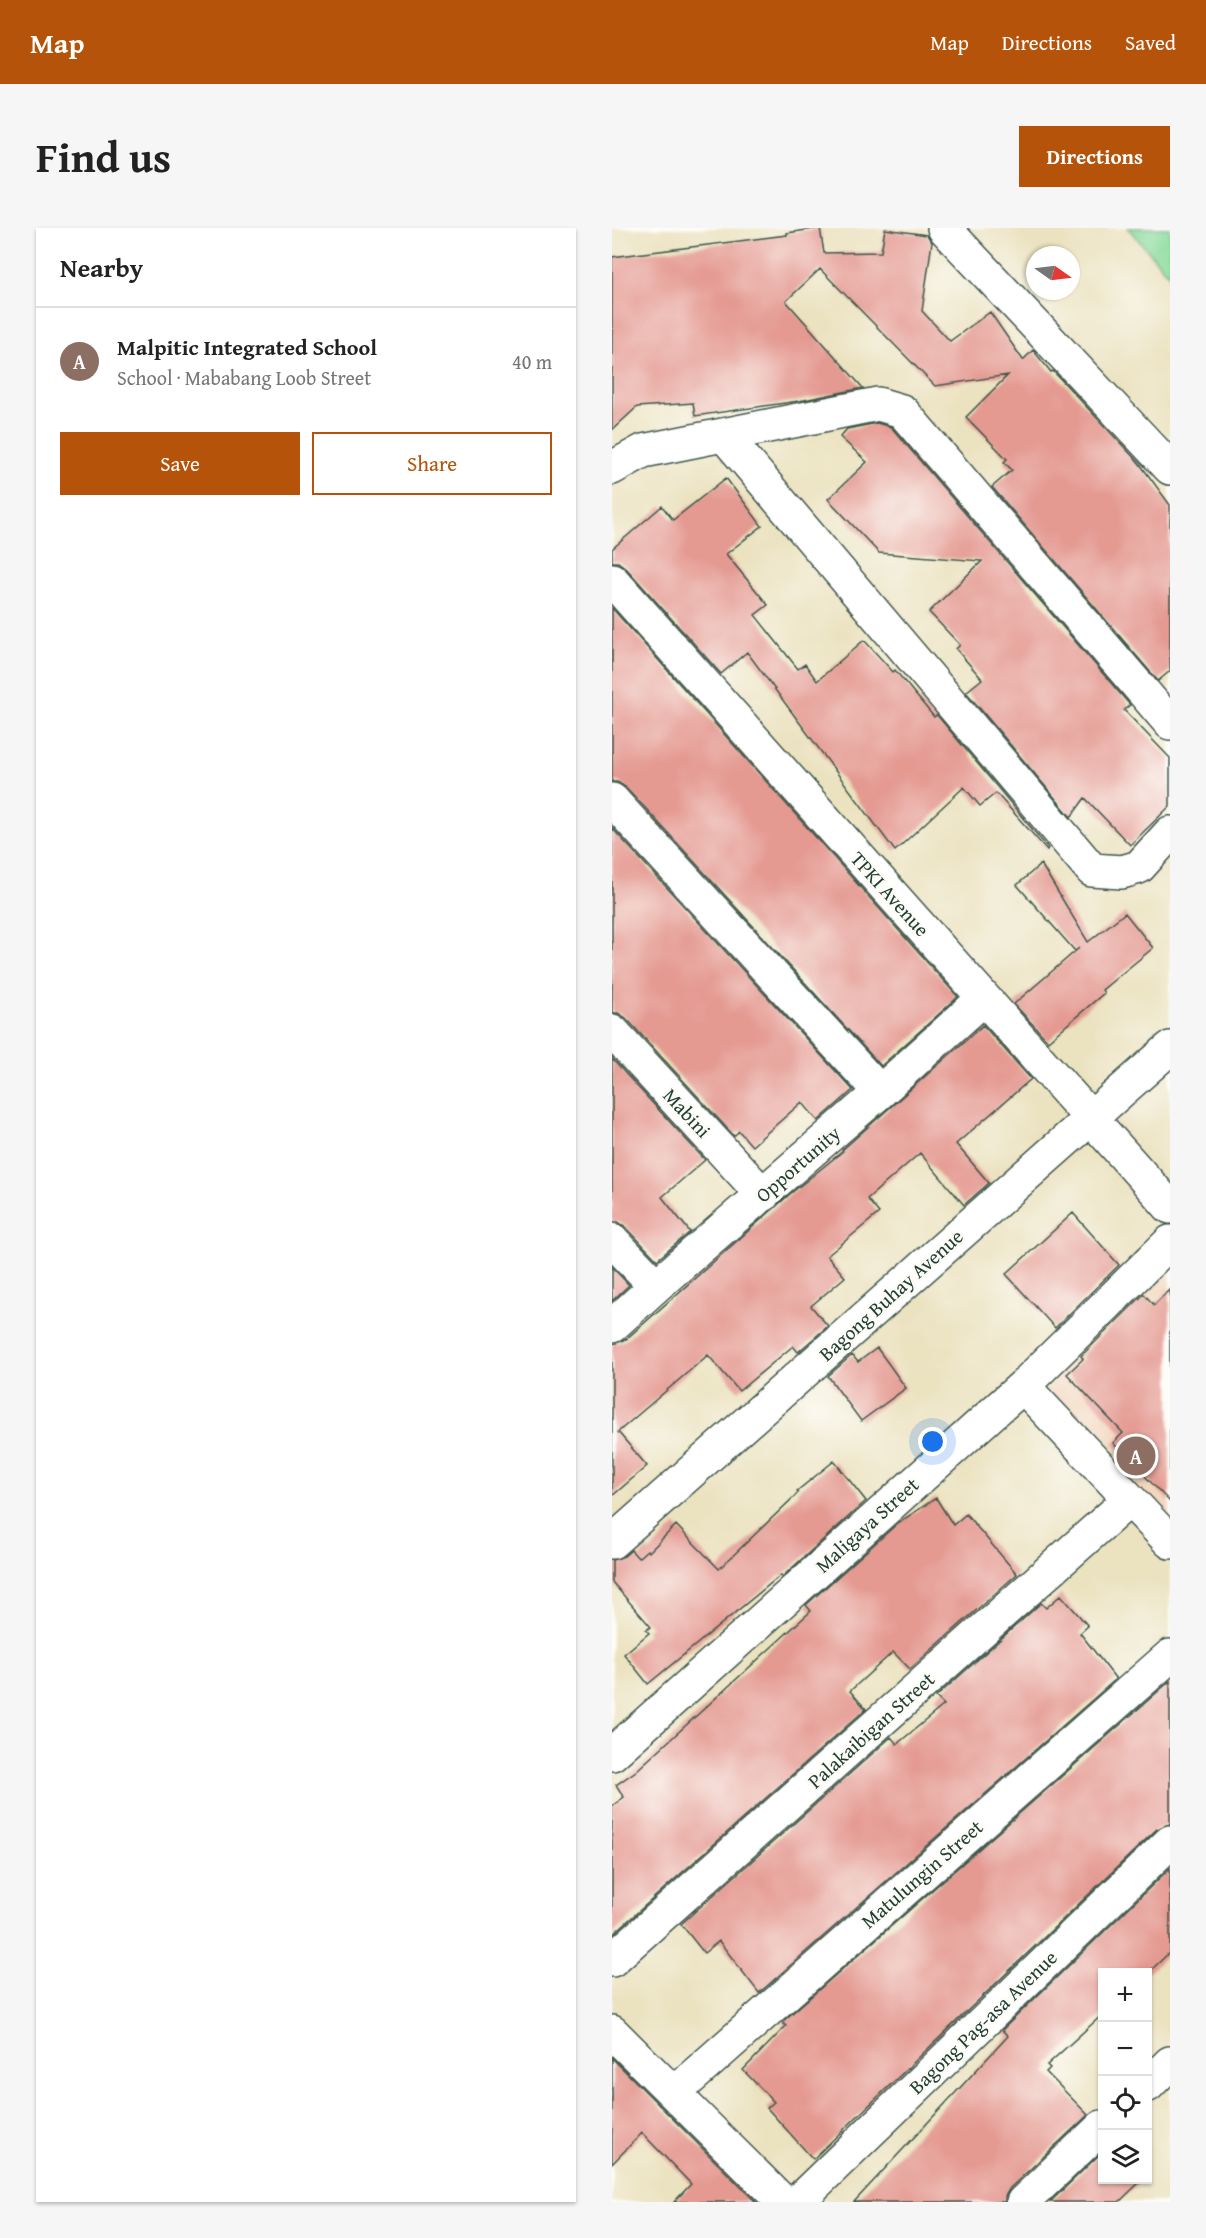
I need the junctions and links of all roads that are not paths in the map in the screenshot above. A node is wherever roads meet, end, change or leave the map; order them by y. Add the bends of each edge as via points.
1 (944, 228) edge
2 (724, 435) junction
3 (612, 468) edge
4 (1170, 468) edge
5 (612, 580) edge
6 (1170, 723) edge
7 (612, 800) edge
8 (1170, 833) edge
9 (982, 999) junction
10 (612, 1031) edge
11 (1170, 1048) edge
12 (880, 1092) junction
13 (1090, 1118) junction
14 (763, 1195) junction
15 (1170, 1207) edge
16 (612, 1240) edge
17 (1170, 1242) edge
18 (656, 1286) junction
19 (612, 1326) edge
20 (1023, 1386) junction
21 (1129, 1500) junction
22 (612, 1542) edge
23 (1170, 1542) edge
24 (1170, 1656) edge
25 (612, 1754) edge
26 (1170, 1842) edge
27 (612, 1960) edge
28 (612, 2031) edge
29 (1170, 2063) edge
30 (1152, 2081) edge
31 (674, 2093) junction
32 (1099, 2130) edge
33 (783, 2202) edge
34 (797, 2202) edge
35 (1023, 2202) edge

1 - 4 street
2 - 3 street via 643,451
2 - 6 street via 878,404 902,411
2 - 8 street via 1092,870 1122,872 1139,867
5 - 9 street, TPKI Avenue
7 - 12 street
9 - 12 street, Opportunity
9 - 13 street, TPKI Avenue
10 - 14 street, Mabini
11 - 13 street, Bagong Buhay Avenue
12 - 14 street, Opportunity
13 - 15 street, TPKI Avenue
13 - 22 street, Bagong Buhay Avenue
14 - 18 street, Opportunity
16 - 18 street
17 - 20 street, Maligaya Street
18 - 19 street, Opportunity
20 - 21 street
20 - 25 street, Maligaya Street
21 - 23 street
21 - 27 street, Palakaibigan Street
24 - 31 street, Matulungin Street
26 - 34 street, Bagong Pag-asa Avenue
28 - 31 street
29 - 30 street
31 - 33 street
32 - 35 street

